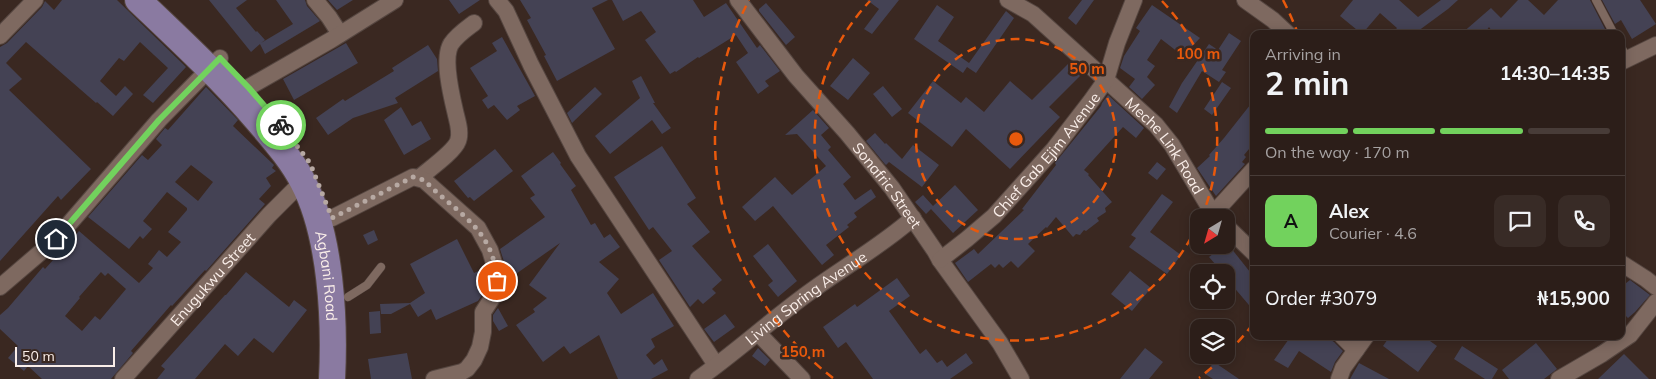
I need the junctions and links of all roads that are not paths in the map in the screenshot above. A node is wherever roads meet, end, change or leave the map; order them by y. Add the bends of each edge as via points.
1 (35, 0) edge
2 (138, 0) edge
3 (160, 0) edge
4 (315, 0) edge
5 (394, 0) edge
6 (497, 0) edge
7 (738, 0) edge
8 (1008, 0) edge
9 (1134, 0) edge
10 (1245, 0) edge
11 (1596, 0) edge
12 (474, 23) dead end
13 (1284, 30) edge
14 (1612, 30) edge
15 (340, 34) junction
16 (0, 36) edge
17 (1656, 46) edge
18 (1625, 55) edge
19 (214, 63) junction
20 (1106, 80) junction
21 (242, 91) junction
22 (1250, 174) edge
23 (419, 178) junction
24 (303, 181) junction
25 (1212, 209) edge
26 (1222, 209) edge
27 (332, 218) junction
28 (913, 218) junction
29 (1235, 235) edge
30 (1250, 249) edge
31 (940, 260) junction
32 (1625, 265) edge
33 (381, 267) dead end
34 (0, 287) edge
35 (1656, 287) edge
36 (348, 297) junction
37 (1656, 302) edge
38 (758, 333) junction
39 (1625, 338) edge
40 (1346, 340) edge
41 (1363, 340) edge
42 (1622, 340) edge
43 (1356, 350) junction
44 (716, 365) junction
45 (123, 379) edge
46 (332, 379) edge
47 (348, 379) edge
48 (434, 379) edge
49 (698, 379) edge
50 (802, 379) edge
51 (1021, 379) edge
52 (1339, 379) edge
53 (1559, 379) edge

1 - 16 street
2 - 19 main road, Agbani Road
3 - 19 main road, Agbani Road
4 - 15 street
5 - 15 street
6 - 44 street via 506,11 578,156
7 - 28 street, Sonafric Street
8 - 20 street, Meche Link Road via 1033,14
9 - 20 street, Chief Gab Ejim Avenue
10 - 13 street
11 - 14 lane
12 - 23 street via 451,44 447,56 459,129 458,142
15 - 21 street
17 - 18 street
19 - 21 main road, Agbani Road
19 - 34 street via 159,120 56,239
20 - 25 street, Meche Link Road via 1156,125
20 - 31 street, Chief Gab Ejim Avenue via 1054,149 994,216
21 - 24 main road, Agbani Road
21 - 27 main road, Agbani Road via 295,142 310,163
22 - 26 street
23 - 27 street via 413,177
23 - 48 street via 478,228 494,262 498,289 483,312 481,340 474,360 462,372
24 - 45 street, Enugukwu Street
24 - 46 main road, Agbani Road via 324,243 333,330
27 - 36 main road, Agbani Road
28 - 31 street, Sonafric Street
28 - 38 street, Living Spring Avenue
29 - 30 street
31 - 51 street, Sonafric Street via 1000,343
32 - 35 street
33 - 36 lane via 367,285
36 - 47 main road, Agbani Road
37 - 39 street
38 - 44 street, Living Spring Avenue
38 - 50 street
40 - 43 street
41 - 43 street
42 - 53 street
43 - 52 street
44 - 49 street, Living Spring Avenue

